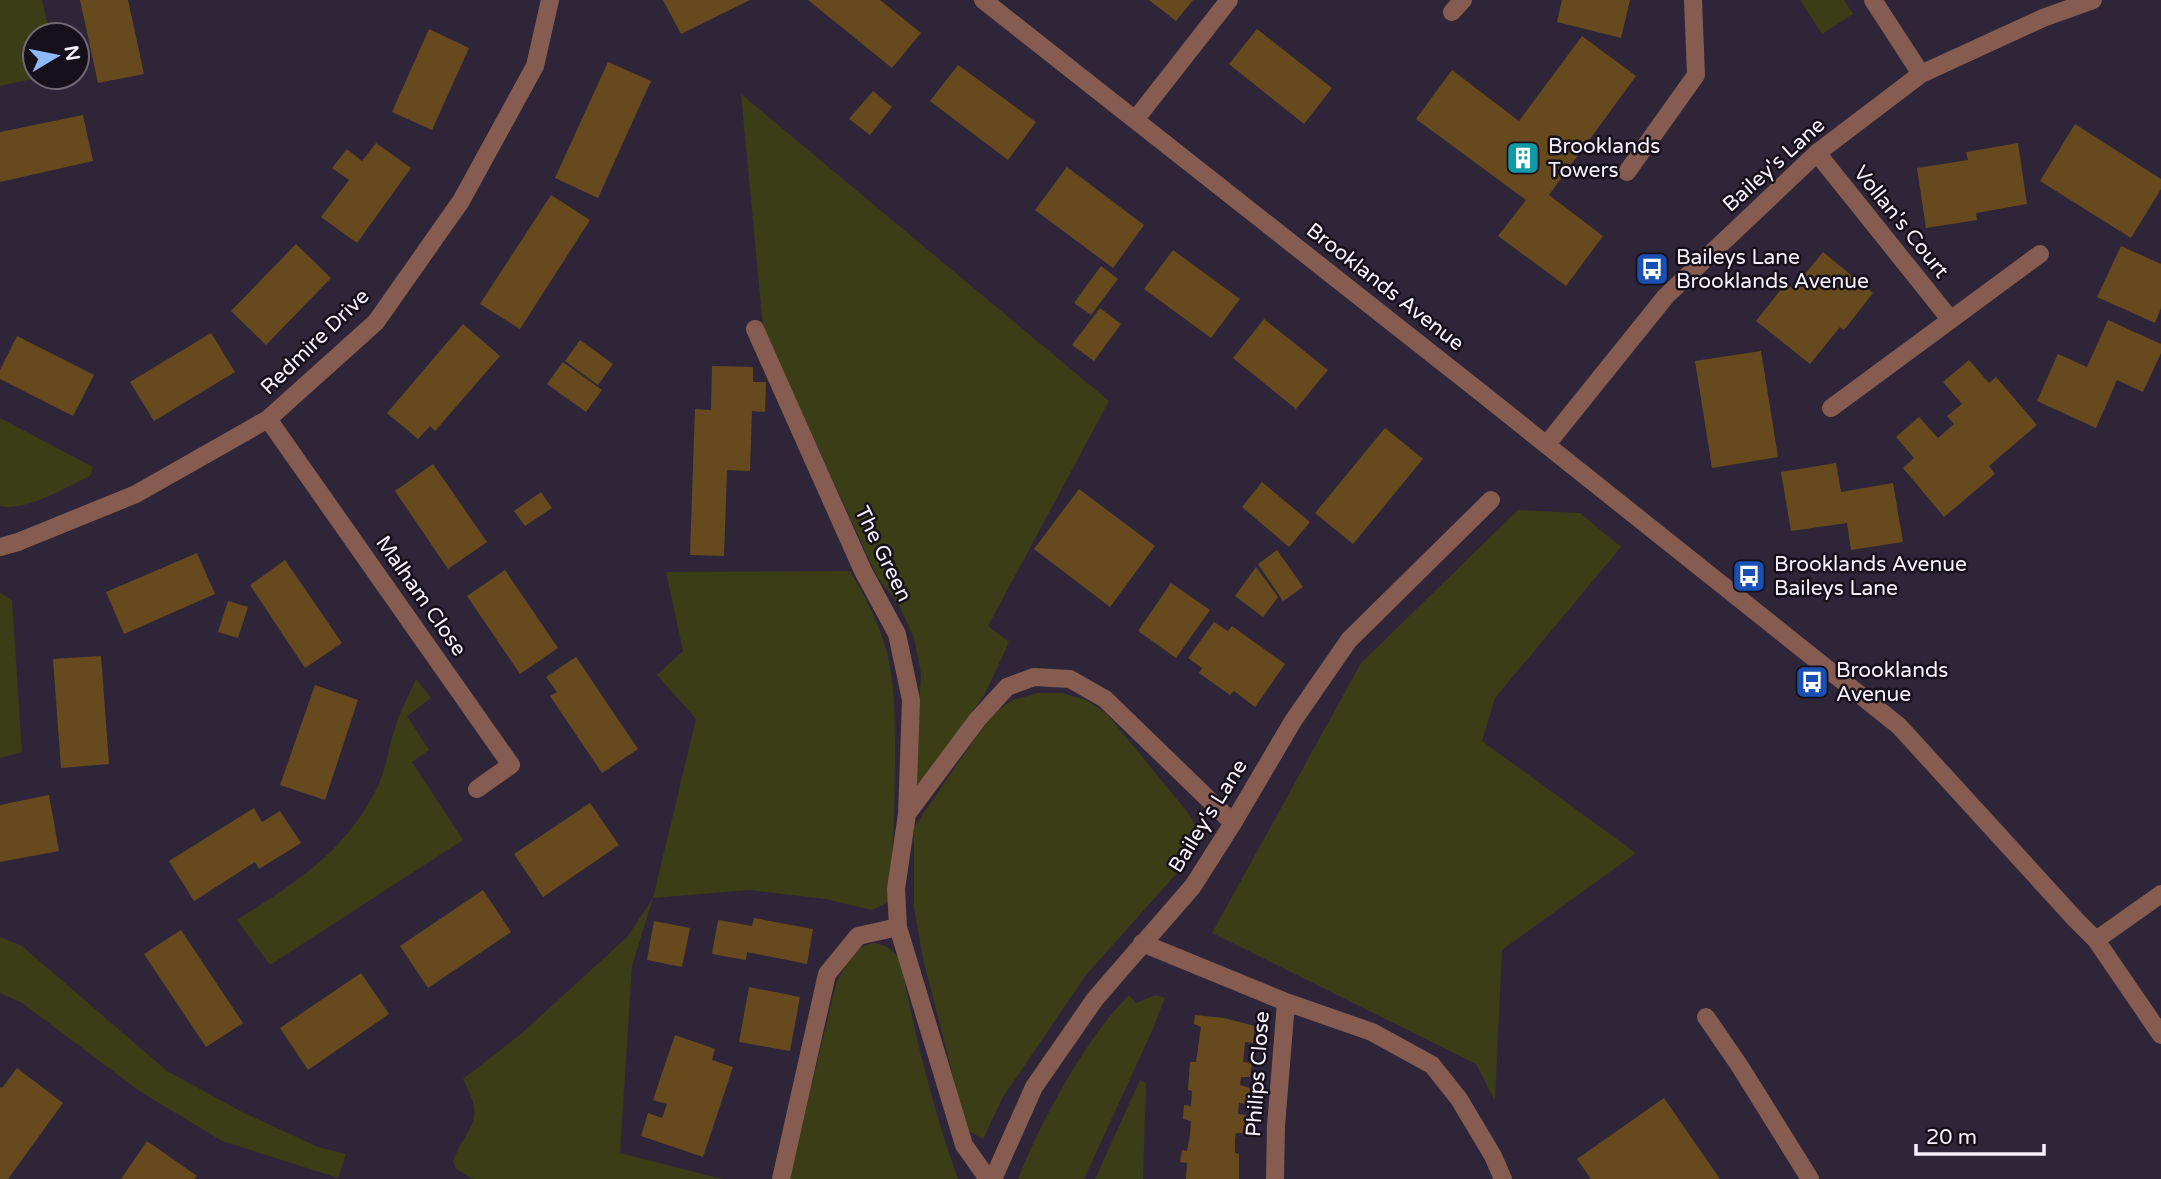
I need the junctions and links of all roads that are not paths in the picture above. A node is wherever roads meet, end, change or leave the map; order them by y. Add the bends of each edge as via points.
1 (550, 0) edge
2 (983, 0) edge
3 (1229, 0) edge
4 (1693, 0) edge
5 (1872, 0) edge
6 (2093, 0) edge
7 (1922, 74) junction
8 (1135, 120) junction
9 (1817, 153) junction
10 (1627, 172) dead end
11 (2040, 254) dead end
12 (1950, 319) junction
13 (755, 329) dead end
14 (1831, 408) dead end
15 (268, 419) junction
16 (1547, 444) junction
17 (1492, 500) dead end
18 (0, 547) edge
19 (477, 789) dead end
20 (907, 814) junction
21 (1233, 823) junction
22 (2161, 894) edge
23 (898, 927) junction
24 (2096, 940) junction
25 (1142, 943) junction
26 (1286, 1002) junction
27 (1706, 1017) dead end
28 (2161, 1035) edge
29 (781, 1179) edge
30 (990, 1179) edge
31 (1275, 1179) edge
32 (1503, 1179) edge
33 (1810, 1179) edge

1 - 15 street, Redmire Drive via 535,65 461,201 376,322
2 - 8 street, Brooklands Avenue
3 - 8 street
4 - 10 street via 1696,75
5 - 7 street
6 - 7 street, Bailey's Lane
7 - 9 street, Bailey's Lane
8 - 16 street, Brooklands Avenue
9 - 12 street, Vollan's Court
9 - 16 street, Bailey's Lane via 1666,296
11 - 12 street
12 - 14 street
13 - 20 street, The Green via 863,571 897,634 911,701
15 - 18 street, Redmire Drive via 136,494
15 - 19 street, Malham Close via 512,765
16 - 24 street, Brooklands Avenue via 1899,726
17 - 21 street, Bailey's Lane via 1349,640 1293,721
20 - 21 street, The Green via 1007,687 1034,677 1070,679 1105,699
20 - 23 street, The Green via 896,889
21 - 25 street, Bailey's Lane via 1193,886
22 - 24 street
23 - 29 street via 858,936 828,974
23 - 30 street, The Green via 964,1145
24 - 28 street, Brooklands Avenue
25 - 26 street, Philips Close
25 - 30 street, Bailey's Lane via 1094,999 1034,1087
26 - 31 street, Philips Close
26 - 32 street via 1372,1032 1432,1065 1459,1098
27 - 33 street

